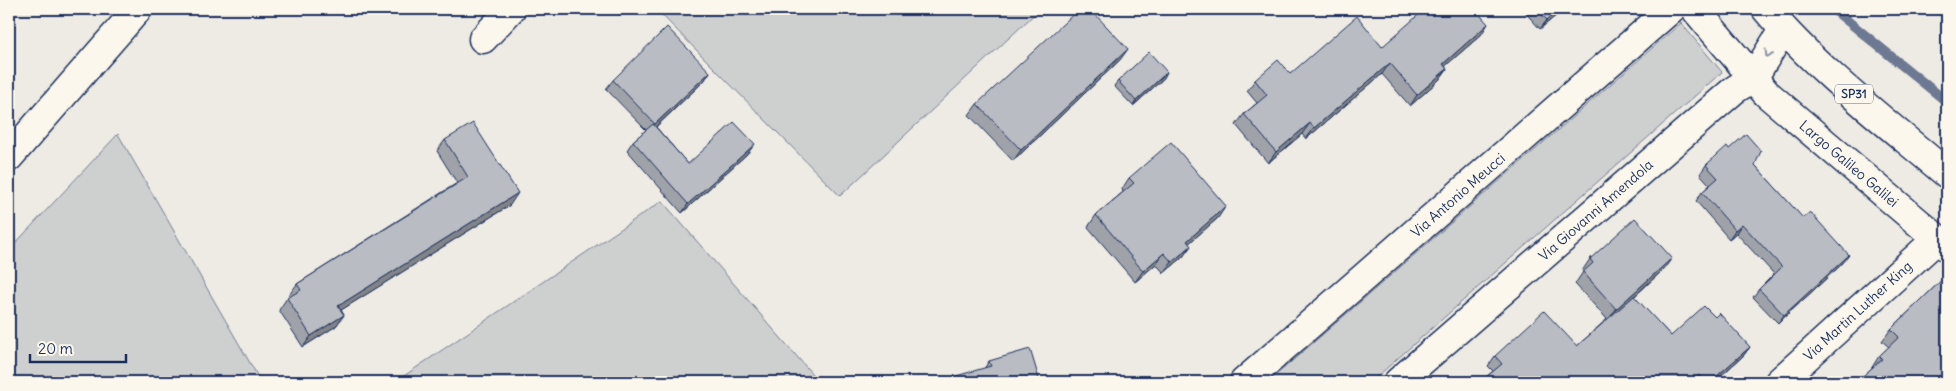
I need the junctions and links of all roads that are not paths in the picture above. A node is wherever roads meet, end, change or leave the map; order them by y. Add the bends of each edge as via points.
1 (138, 9) edge
2 (511, 9) edge
3 (1671, 9) edge
4 (1695, 9) edge
5 (1766, 9) edge
6 (1783, 30) junction
7 (483, 39) dead end
8 (1753, 78) junction
9 (9, 157) edge
10 (1947, 174) edge
11 (1942, 243) edge
12 (1244, 382) edge
13 (1398, 382) edge
14 (1779, 382) edge

1 - 9 street
2 - 7 street
3 - 12 street, Via Antonio Meucci
4 - 8 street
5 - 6 street, SP31
6 -> 8 street, Via Giovanni Amendola
6 - 10 street, SP31
8 - 11 street, Largo Galileo Galilei via 1766,93
8 - 13 street, Via Giovanni Amendola via 1734,90
11 - 14 street, Via Martin Luther King

